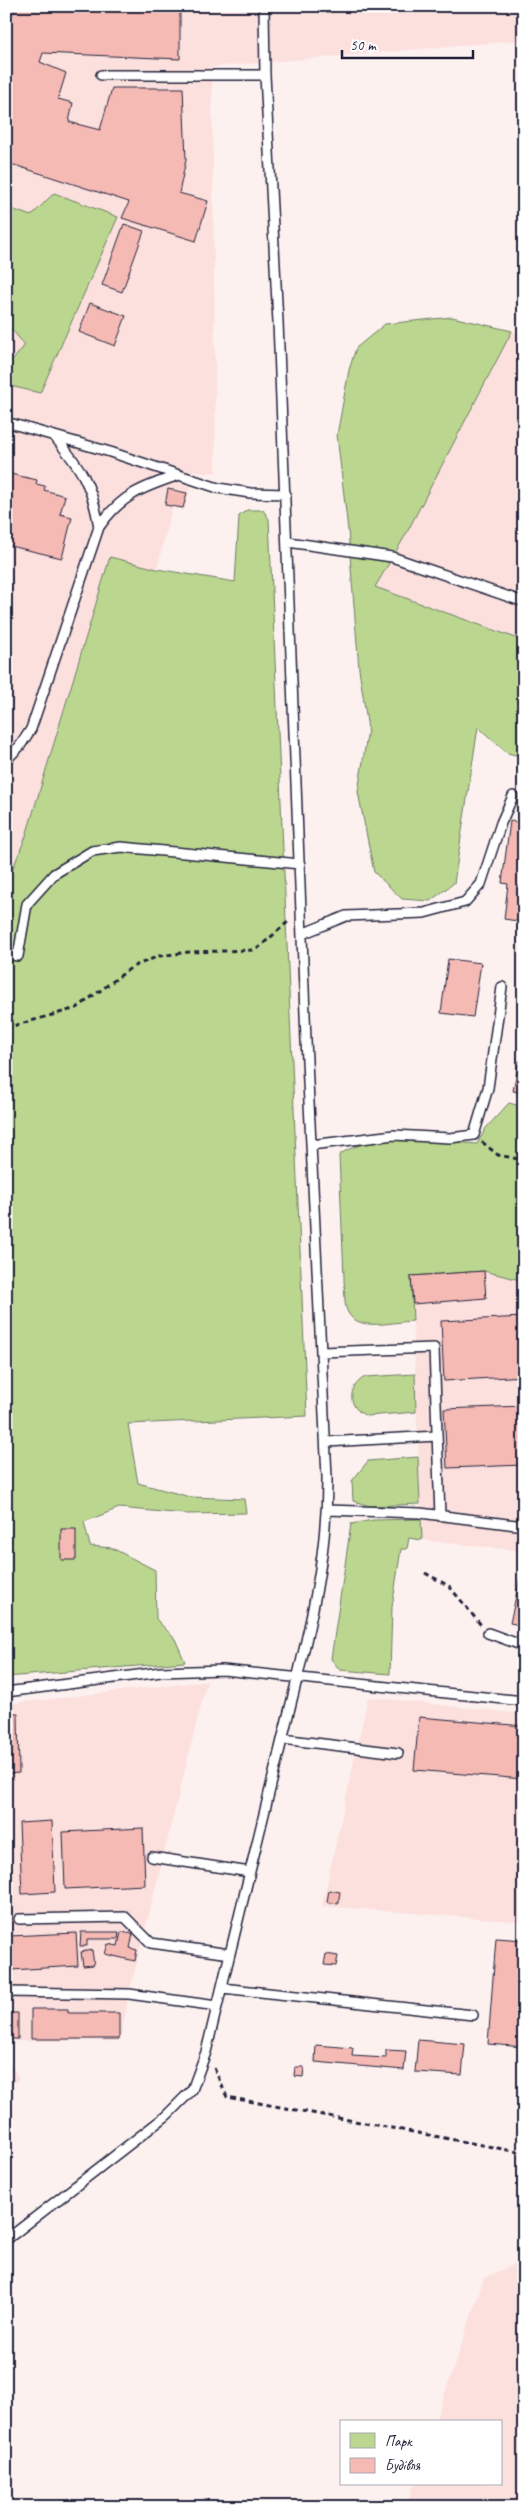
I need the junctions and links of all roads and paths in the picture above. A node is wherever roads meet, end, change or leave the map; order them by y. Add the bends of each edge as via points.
1 (264, 6) edge
2 (101, 75) dead end
3 (265, 75) junction
4 (6, 422) edge
5 (54, 436) junction
6 (179, 475) junction
7 (286, 494) junction
8 (99, 527) junction
9 (288, 542) junction
10 (524, 602) edge
11 (6, 760) edge
12 (514, 796) dead end
13 (300, 864) junction
14 (301, 911) junction
15 (302, 934) junction
16 (6, 954) edge
17 (502, 987) dead end
18 (6, 1028) edge
19 (474, 1135) junction
20 (311, 1145) junction
21 (524, 1160) edge
22 (321, 1352) junction
23 (437, 1436) junction
24 (326, 1442) junction
25 (327, 1510) junction
26 (440, 1516) junction
27 (524, 1526) edge
28 (425, 1574) dead end
29 (488, 1633) joint
30 (524, 1646) edge
31 (297, 1677) junction
32 (6, 1692) edge
33 (524, 1702) edge
34 (282, 1739) junction
35 (398, 1753) dead end
36 (152, 1857) dead end
37 (250, 1872) junction
38 (18, 1919) dead end
39 (230, 1954) junction
40 (222, 1988) junction
41 (7, 1992) edge
42 (217, 2006) junction
43 (473, 2014) dead end
44 (206, 2052) junction
45 (524, 2153) edge
46 (6, 2240) edge

1 - 3 lane
2 - 3 lane
3 - 7 lane
4 - 5 lane
5 - 6 lane
5 - 8 lane via 81,468 95,500
6 - 7 lane via 218,488
6 - 8 lane via 127,496 110,510
7 - 9 lane
8 - 11 lane via 31,729
9 - 10 lane via 392,557
9 - 13 lane
12 - 15 lane via 501,823 481,884 465,902 424,912 346,916
13 - 14 lane
13 - 16 lane via 122,847 92,851 54,874 27,904 18,956
14 - 15 lane
14 - 18 path via 256,950 159,956 132,968 77,1008
15 - 20 lane
17 - 19 lane via 488,1088
19 - 20 lane via 450,1138 394,1135
19 - 21 path via 498,1155
20 - 22 lane
22 - 23 lane via 434,1348
22 - 24 lane
23 - 24 lane
23 - 26 lane
24 - 25 lane
25 - 26 lane
25 - 31 lane via 321,1567
26 - 27 lane
28 - 29 path via 449,1586
29 - 30 lane
31 - 32 lane via 223,1670 161,1672
31 - 33 lane
31 - 34 lane
34 - 35 lane
34 - 37 lane
36 - 37 lane
37 - 39 lane
38 - 39 lane via 125,1917 150,1943
39 - 40 lane
40 - 42 lane
40 - 43 lane
41 - 42 lane via 129,1994
42 - 44 lane
44 - 45 path via 227,2097
44 - 46 lane via 192,2090 166,2116

